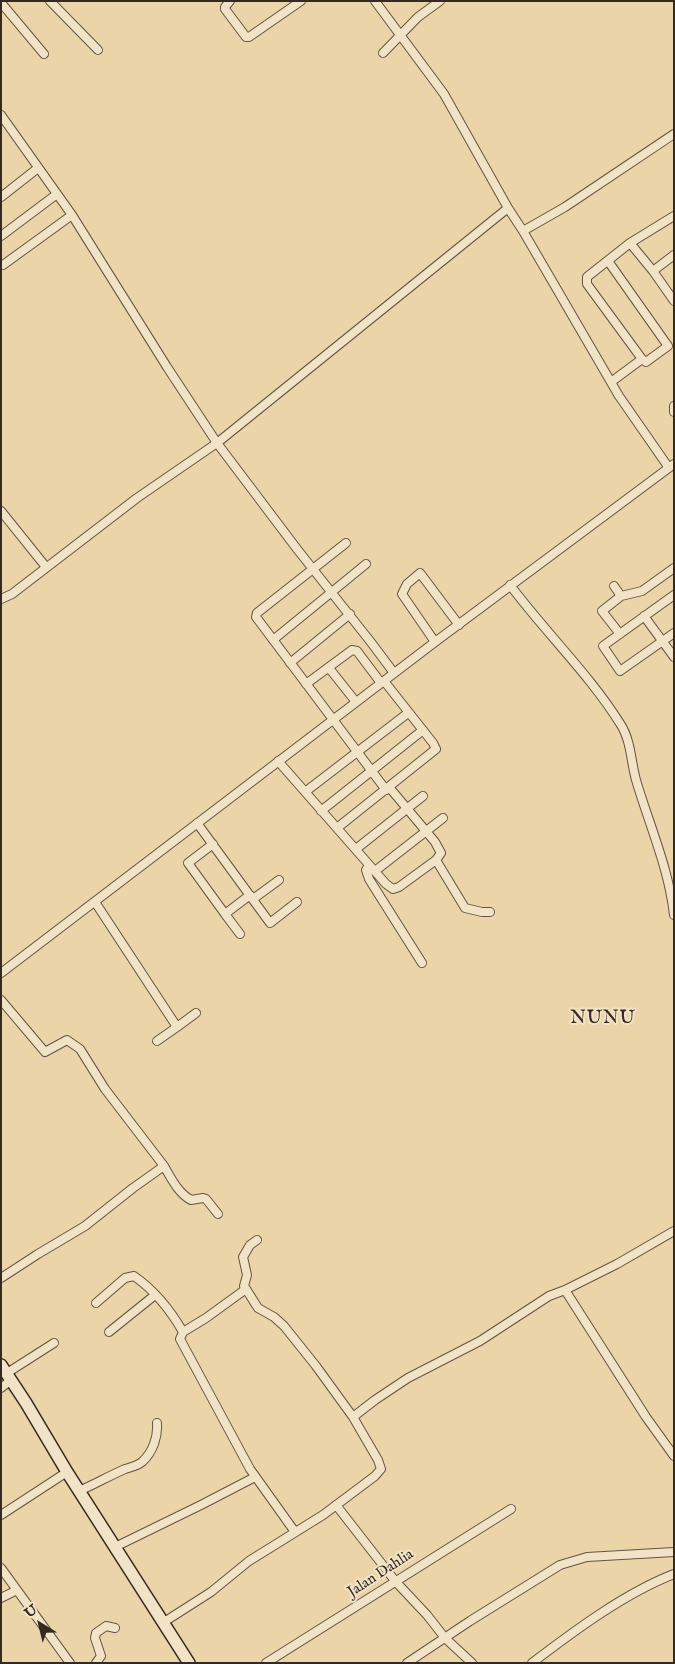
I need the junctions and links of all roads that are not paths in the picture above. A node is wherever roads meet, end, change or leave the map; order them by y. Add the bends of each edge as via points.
1 (50, 1) edge
2 (230, 1) edge
3 (301, 1) edge
4 (375, 1) edge
5 (440, 1) edge
6 (4, 4) edge
7 (401, 36) junction
8 (98, 50) dead end
9 (383, 53) dead end
10 (44, 54) dead end
11 (1, 116) edge
12 (672, 138) edge
13 (38, 168) junction
14 (57, 194) junction
15 (1, 197) edge
16 (508, 208) junction
17 (72, 215) junction
18 (674, 216) edge
19 (523, 232) junction
20 (1, 236) edge
21 (630, 243) junction
22 (674, 255) edge
23 (608, 261) junction
24 (3, 265) dead end
25 (653, 271) junction
26 (673, 297) edge
27 (642, 359) junction
28 (612, 382) junction
29 (674, 406) edge
30 (674, 412) edge
31 (217, 443) junction
32 (671, 466) edge
33 (1, 511) edge
34 (346, 543) dead end
35 (366, 564) dead end
36 (46, 568) junction
37 (674, 568) edge
38 (314, 569) junction
39 (510, 585) junction
40 (614, 586) dead end
41 (332, 593) junction
42 (674, 595) edge
43 (621, 596) junction
44 (1, 599) edge
45 (602, 610) junction
46 (350, 614) junction
47 (594, 616) dead end
48 (644, 616) junction
49 (459, 625) junction
50 (674, 633) edge
51 (620, 634) junction
52 (273, 640) junction
53 (662, 641) junction
54 (435, 642) junction
55 (674, 657) edge
56 (290, 663) junction
57 (329, 668) junction
58 (394, 674) junction
59 (382, 682) junction
60 (306, 684) junction
61 (356, 702) junction
62 (408, 713) junction
63 (332, 720) junction
64 (423, 730) junction
65 (356, 752) junction
66 (278, 761) junction
67 (370, 771) junction
68 (387, 789) junction
69 (306, 792) junction
70 (422, 796) dead end
71 (407, 808) junction
72 (321, 811) junction
73 (443, 818) dead end
74 (197, 823) junction
75 (337, 828) junction
76 (426, 831) junction
77 (212, 844) junction
78 (356, 850) junction
79 (436, 860) junction
80 (372, 868) junction
81 (279, 880) dead end
82 (252, 897) junction
83 (95, 902) junction
84 (296, 902) dead end
85 (490, 912) dead end
86 (225, 914) junction
87 (674, 915) edge
88 (240, 934) dead end
89 (422, 964) dead end
90 (1, 973) edge
91 (1, 1000) edge
92 (196, 1013) dead end
93 (177, 1027) junction
94 (157, 1041) dead end
95 (164, 1166) junction
96 (218, 1214) dead end
97 (674, 1230) edge
98 (257, 1240) dead end
99 (1, 1278) edge
100 (246, 1288) junction
101 (565, 1290) junction
102 (155, 1295) junction
103 (96, 1303) dead end
104 (108, 1332) dead end
105 (184, 1332) junction
106 (54, 1343) dead end
107 (6, 1373) edge
108 (1, 1388) edge
109 (353, 1417) junction
110 (157, 1423) dead end
111 (674, 1456) edge
112 (67, 1472) junction
113 (254, 1477) junction
114 (79, 1490) junction
115 (336, 1505) junction
116 (511, 1510) dead end
117 (1, 1515) edge
118 (295, 1532) junction
119 (115, 1547) junction
120 (674, 1552) edge
121 (1, 1568) edge
122 (674, 1574) edge
123 (396, 1582) junction
124 (17, 1590) junction
125 (1, 1598) edge
126 (164, 1622) junction
127 (115, 1628) dead end
128 (445, 1638) junction
129 (70, 1663) edge
130 (96, 1663) edge
131 (189, 1663) edge
132 (266, 1663) edge
133 (407, 1663) edge
134 (472, 1663) edge
135 (532, 1663) edge

1 - 8 street
2 - 3 street via 225,9 246,37
4 - 7 street
5 - 7 street via 418,16
6 - 10 street
7 - 9 street
7 - 16 street via 444,94
11 - 13 street
12 - 19 street
13 - 14 street
13 - 15 street
14 - 17 street
14 - 20 street
16 - 19 street
16 - 31 street
17 - 24 street
17 - 31 street
18 - 21 street
19 - 28 street
21 - 23 street
21 - 25 street
22 - 25 street
23 - 27 street via 587,277 587,284
23 - 27 street via 668,346 646,362
25 - 26 street
27 - 28 street
28 - 32 street
29 - 30 street
31 - 36 street via 137,498
31 - 38 street
32 - 39 street
33 - 36 street
34 - 38 street
35 - 41 street
36 - 44 street
37 - 43 street via 642,591
38 - 41 street
38 - 52 street via 256,615
39 - 49 street
39 - 87 street via 621,725 668,884
40 - 43 street
41 - 46 street
41 - 52 street
42 - 48 street
43 - 45 street
45 - 47 street
45 - 51 street
46 - 56 street
46 - 58 street
48 - 51 street
48 - 53 street
49 - 54 street
49 - 54 street via 420,573 407,584 402,594
50 - 53 street
51 - 53 street via 603,646 620,672
52 - 56 street
53 - 55 street
54 - 58 street
56 - 60 street
57 - 59 street via 354,650
57 - 60 street
57 - 61 street
58 - 59 street
59 - 61 street
59 - 62 street
60 - 63 street
61 - 63 street
62 - 64 street
62 - 65 street
63 - 65 street
63 - 66 street
64 - 67 street
64 - 68 street via 436,751
65 - 67 street
65 - 69 street
66 - 69 street
66 - 74 street
67 - 68 street
67 - 72 street
68 - 71 street
68 - 75 street
69 - 72 street
70 - 71 street
71 - 76 street
71 - 78 street
72 - 75 street
73 - 76 street
74 - 77 street
74 - 83 street
75 - 78 street
76 - 79 street via 441,850
76 - 80 street
77 - 82 street
77 - 86 street via 188,863
78 - 80 street
79 - 80 street via 396,889 390,888
79 - 85 street via 465,908
80 - 89 street via 366,870 369,878
81 - 82 street
82 - 84 street via 270,923
82 - 86 street
83 - 90 street
83 - 93 street
86 - 88 street
91 - 95 street via 46,1052 68,1040 80,1048
92 - 93 street
93 - 94 street
95 - 96 street via 185,1197 206,1199
95 - 99 street via 85,1226
97 - 101 street
98 - 100 street via 243,1257
100 - 105 street
100 - 109 street via 258,1308 278,1320 291,1334
101 - 109 street via 549,1296 480,1341 408,1378
101 - 111 street
102 - 103 street via 136,1276 130,1275
102 - 104 street
102 - 105 street
105 - 113 street via 180,1339 185,1352
106 - 107 street
107 - 108 street
107 - 112 main road
109 - 115 street via 380,1469
110 - 114 street via 154,1445 143,1461
112 - 114 main road
112 - 117 street
113 - 118 street
113 - 119 street
114 - 119 main road
115 - 118 street
115 - 123 street
116 - 123 street, Jalan Dahlia
118 - 126 street
119 - 126 main road
120 - 128 street via 573,1560 544,1574
121 - 124 street
122 - 135 street via 653,1582
123 - 128 street
123 - 132 street, Jalan Dahlia
124 - 125 street
124 - 129 street
126 - 131 main road
127 - 130 street via 106,1626 96,1633 101,1656
128 - 133 street
128 - 134 street

